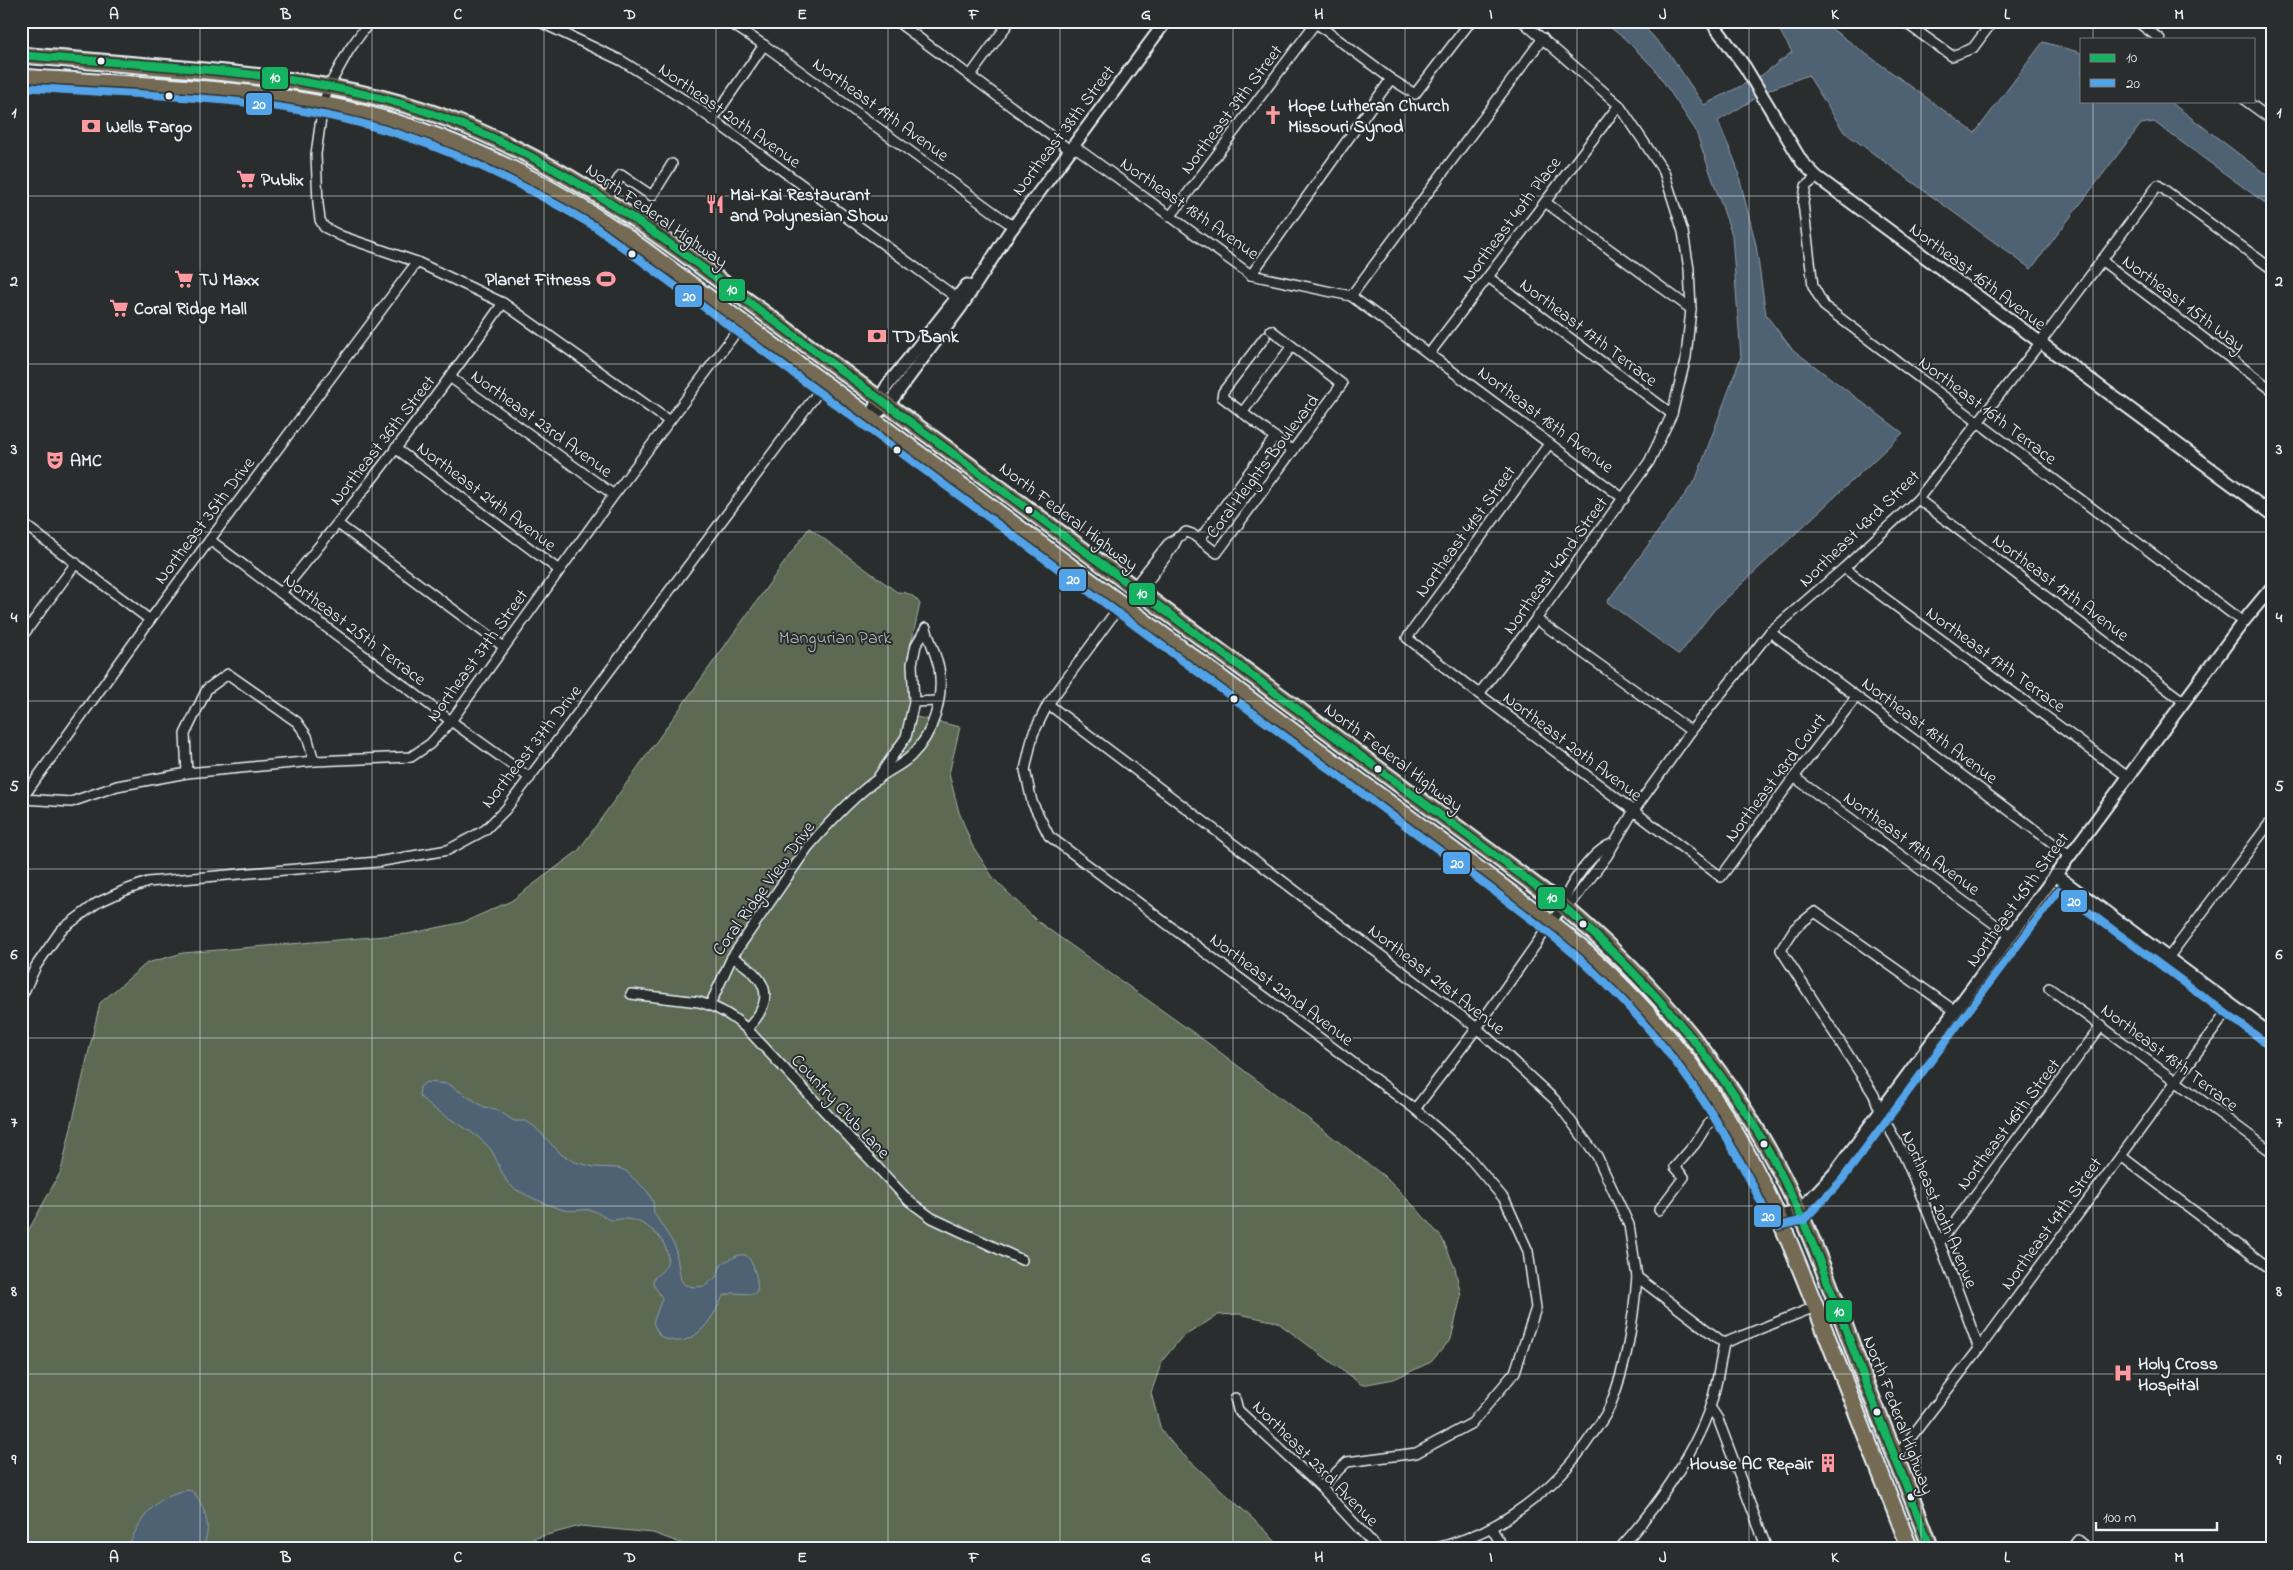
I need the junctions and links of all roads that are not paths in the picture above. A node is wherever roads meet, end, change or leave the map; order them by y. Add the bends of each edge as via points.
1 (370, 21) edge
2 (538, 21) edge
3 (726, 21) edge
4 (896, 21) edge
5 (1010, 21) edge
6 (1166, 21) edge
7 (1471, 21) edge
8 (1522, 21) edge
9 (1711, 21) edge
10 (1903, 21) edge
11 (1993, 21) edge
12 (2136, 21) edge
13 (1315, 22) edge
14 (1543, 38) junction
15 (2159, 38) edge
16 (764, 45) junction
17 (21, 55) edge
18 (123, 64) junction
19 (148, 66) junction
20 (970, 76) junction
21 (21, 77) edge
22 (1390, 79) junction
23 (67, 80) junction
24 (119, 84) junction
25 (328, 86) junction
26 (2247, 102) edge
27 (323, 104) junction
28 (1618, 105) junction
29 (713, 119) junction
30 (2272, 120) edge
31 (1070, 150) junction
32 (672, 164) dead end
33 (1817, 177) junction
34 (606, 199) junction
35 (572, 201) junction
36 (1545, 202) junction
37 (1170, 217) junction
38 (1014, 226) junction
39 (2101, 260) junction
40 (416, 262) junction
41 (2272, 269) edge
42 (1250, 274) junction
43 (1488, 277) junction
44 (1351, 296) junction
45 (962, 297) junction
46 (747, 302) junction
47 (503, 303) junction
48 (718, 303) junction
49 (1691, 309) junction
50 (772, 320) junction
51 (743, 323) junction
52 (2040, 343) junction
53 (1292, 346) junction
54 (1430, 354) junction
55 (451, 378) junction
56 (825, 383) junction
57 (2272, 390) edge
58 (884, 402) junction
59 (1242, 413) junction
60 (1672, 414) junction
61 (871, 417) junction
62 (669, 421) junction
63 (1978, 423) junction
64 (1275, 437) junction
65 (1549, 444) junction
66 (395, 448) junction
67 (1293, 450) junction
68 (614, 495) junction
69 (1624, 499) junction
70 (1918, 499) junction
71 (998, 511) junction
72 (2272, 514) edge
73 (21, 522) edge
74 (338, 524) junction
75 (1200, 539) junction
76 (210, 540) junction
77 (1087, 553) junction
78 (76, 563) junction
79 (1844, 568) junction
80 (559, 570) junction
81 (1137, 590) junction
82 (281, 593) junction
83 (2270, 593) edge
84 (1122, 603) junction
85 (1156, 604) junction
86 (1536, 619) junction
87 (150, 620) junction
88 (2243, 622) junction
89 (1770, 632) junction
90 (21, 638) edge
91 (1407, 638) joint
92 (504, 646) junction
93 (1226, 680) junction
94 (1261, 682) junction
95 (1478, 694) junction
96 (1856, 697) junction
97 (938, 701) junction
98 (914, 702) junction
99 (2184, 702) junction
100 (1048, 704) junction
101 (451, 721) junction
102 (1691, 730) junction
103 (314, 761) junction
104 (187, 773) junction
105 (1794, 777) junction
106 (2128, 777) junction
107 (530, 778) junction
108 (878, 778) junction
109 (22, 799) edge
110 (1633, 812) junction
111 (1446, 819) junction
112 (2272, 820) edge
113 (1420, 824) junction
114 (2070, 856) junction
115 (2057, 876) junction
116 (1721, 877) joint
117 (1563, 906) junction
118 (1551, 923) junction
119 (2011, 936) junction
120 (732, 957) junction
121 (2168, 958) junction
122 (2049, 988) dead end
123 (631, 994) dead end
124 (21, 998) edge
125 (710, 1005) junction
126 (2232, 1005) junction
127 (1955, 1011) junction
128 (2102, 1025) junction
129 (1477, 1028) junction
130 (747, 1029) junction
131 (2272, 1035) edge
132 (1694, 1039) junction
133 (1680, 1051) junction
134 (2175, 1080) junction
135 (1415, 1109) junction
136 (1880, 1113) junction
137 (1724, 1114) junction
138 (2272, 1152) edge
139 (2121, 1156) junction
140 (1659, 1210) dead end
141 (1799, 1211) junction
142 (1779, 1216) junction
143 (1940, 1242) junction
144 (1022, 1260) dead end
145 (2272, 1270) edge
146 (1637, 1277) junction
147 (1816, 1307) junction
148 (1843, 1322) junction
149 (1724, 1343) junction
150 (1979, 1349) junction
151 (1235, 1398) dead end
152 (1710, 1407) junction
153 (1895, 1458) junction
154 (1321, 1486) junction
155 (1492, 1529) junction
156 (1378, 1549) edge
157 (1432, 1549) edge
158 (1504, 1549) edge
159 (1619, 1549) edge
160 (1767, 1549) edge
161 (1910, 1549) edge
162 (1931, 1549) edge
163 (2071, 1549) edge
164 (2090, 1549) edge

1 - 25 street
2 - 29 street, Northeast 20th Avenue via 622,62
3 - 16 street, Northeast 19th Avenue
4 - 20 street, Northeast 18th Avenue
5 - 20 street
6 - 31 street, Northeast 38th Street
7 - 22 street via 1415,94
8 - 14 street
9 - 33 street, Northeast 16th Avenue via 1746,67 1802,162
10 - 11 street via 1952,56 1973,48
12 - 15 street
13 - 22 street
13 - 37 street, Northeast 39th Street
14 - 28 street
14 - 44 street
16 - 29 street
16 - 38 street, Northeast 19th Avenue
17 - 18 main road, North Federal Highway
18 - 19 main road, North Federal Highway
18 - 23 main road via 106,76 78,74
19 - 24 main road via 129,73
19 - 25 main road, North Federal Highway via 258,75
20 - 31 street, Northeast 18th Avenue
21 - 23 main road, North Federal Highway
22 - 42 street
23 - 24 main road, North Federal Highway
24 - 27 main road, North Federal Highway via 257,94
25 - 27 street
25 - 34 main road, North Federal Highway via 393,101 449,119 541,161
26 - 30 street
27 - 35 main road, North Federal Highway via 392,122 463,146
27 - 40 street via 316,154 320,220 329,230
28 - 36 street, Northeast 40th Place
28 - 49 street via 1664,172 1683,232
29 - 45 street, Northeast 20th Avenue
31 - 37 street, Northeast 18th Avenue via 1078,149
31 - 38 street, Northeast 38th Street
32 - 34 street via 652,196 621,176
33 - 52 street, Northeast 16th Avenue
33 - 63 street, Northeast 16th Terrace via 1806,186 1803,194 1813,286 1824,306
34 - 35 main road via 586,196
34 - 46 main road, North Federal Highway
35 - 48 main road, North Federal Highway via 624,234
36 - 43 street, Northeast 40th Place
36 - 49 street
37 - 42 street, Northeast 18th Avenue
38 - 45 street, Northeast 38th Street
39 - 41 street, Northeast 43rd Street via 2158,185
39 - 52 street, Northeast 43rd Street
39 - 57 street, Northeast 15th Way
40 - 47 street
40 - 76 street, Northeast 35th Drive
42 - 44 street, Northeast 18th Avenue
43 - 54 street, Northeast 40th Place
43 - 60 street, Northeast 17th Terrace
44 - 54 street, Northeast 18th Avenue
45 - 58 street, Northeast 38th Street
46 - 48 main road via 740,306
46 - 50 main road, North Federal Highway
47 - 55 street, Northeast 36th Street
47 - 62 street
48 - 51 main road, North Federal Highway
49 - 60 street, Northeast 42nd Street via 1686,357
50 - 51 main road via 756,319
50 - 58 main road, North Federal Highway
51 - 56 main road, North Federal Highway
51 - 62 street, Northeast 37th Street
52 - 63 street, Northeast 43rd Street
52 - 72 street, Northeast 16th Avenue
53 - 59 street
53 - 59 street via 1268,334 1222,395
53 - 67 street, Coral Heights Boulevard via 1342,384
54 - 65 street, Northeast 18th Avenue
55 - 66 street, Northeast 36th Street
55 - 68 street, Northeast 23rd Avenue
56 - 61 main road, North Federal Highway
56 - 107 street, Northeast 37th Drive
58 - 61 street, Northeast 38th Street via 871,412
58 - 77 main road, North Federal Highway
59 - 64 street
60 - 69 street, Northeast 42nd Street via 1649,462
61 - 71 main road, North Federal Highway
62 - 68 street, Northeast 37th Street
63 - 70 street, Northeast 43rd Street
63 - 88 street, Northeast 16th Terrace
64 - 67 street
64 - 75 street
65 - 69 street, Northeast 18th Avenue
65 - 91 street, Northeast 41st Street
66 - 74 street, Northeast 36th Street
66 - 80 street, Northeast 24th Avenue
67 - 75 street, Coral Heights Boulevard via 1217,553
68 - 80 street, Northeast 37th Street
69 - 86 street, Northeast 42nd Street
70 - 79 street, Northeast 43rd Street
70 - 99 street, Northeast 17th Avenue
71 - 77 main road via 1013,509 1073,553
71 - 84 main road, North Federal Highway
73 - 78 street
74 - 82 street, Northeast 36th Street
74 - 92 street
75 - 81 street, Coral Heights Boulevard via 1186,532 1178,536 1173,547
76 - 82 street, Northeast 25th Terrace
76 - 87 street, Northeast 35th Drive
77 - 81 main road, North Federal Highway
78 - 87 street
78 - 90 street
79 - 89 street, Northeast 43rd Street
79 - 106 street, Northeast 17th Terrace
80 - 92 street, Northeast 37th Street
81 - 85 main road, North Federal Highway
82 - 101 street, Northeast 25th Terrace
83 - 88 street, Northeast 45th Street
84 - 85 main road via 1129,600
84 - 93 main road, North Federal Highway
84 - 100 street
85 - 94 main road, North Federal Highway
86 - 95 street, Northeast 42nd Street
86 - 102 street
87 - 109 street, Northeast 35th Drive
88 - 99 street, Northeast 45th Street
89 - 96 street, Northeast 18th Avenue
89 - 102 street, Northeast 43rd Street
91 - 95 street, Northeast 20th Avenue
92 - 101 street, Northeast 37th Street
93 - 94 main road
93 - 113 main road, North Federal Highway
94 - 111 main road, North Federal Highway
95 - 110 street, Northeast 20th Avenue
96 - 105 street, Northeast 43rd Court
96 - 114 street, Northeast 18th Avenue
97 - 98 street
97 - 98 street, Coral Ridge View Drive via 939,668 926,628 916,645 912,664
97 - 108 street, Coral Ridge View Drive via 927,738 910,757
98 - 108 street, Coral Ridge View Drive via 906,737
99 - 106 street, Northeast 45th Street
100 - 129 street, Northeast 21st Avenue
100 - 135 street, Northeast 22nd Avenue via 1033,734 1025,770 1032,802 1049,836
101 - 103 street, Northeast 37th Street via 430,744 411,756
101 - 107 street, Northeast 25th Terrace
102 - 110 street, Northeast 43rd Street
103 - 104 street, Northeast 37th Street
103 - 104 street via 307,736 297,722 228,674 207,689 186,734
104 - 109 street, Northeast 37th Street via 117,786 71,802
105 - 116 street, Northeast 43rd Court
105 - 119 street, Northeast 19th Avenue
106 - 114 street, Northeast 45th Street
107 - 124 street, Northeast 37th Drive via 485,830 448,850 377,862 148,882 123,891 96,903 61,930 36,966
108 - 120 street, Coral Ridge View Drive via 808,847
110 - 116 street, Northeast 20th Avenue
110 - 117 street, Northeast 43rd Street via 1607,856 1573,901
111 - 113 main road via 1434,826
111 - 117 main road, North Federal Highway
112 - 121 street
113 - 118 main road, North Federal Highway
114 - 115 street, Northeast 45th Street
115 - 119 street, Northeast 45th Street
115 - 121 street
117 - 118 street, Northeast 43rd Street
117 - 132 main road, North Federal Highway via 1636,972
118 - 129 street, Northeast 43rd Street
118 - 133 main road, North Federal Highway via 1624,988
119 - 127 street, Northeast 45th Street
120 - 125 street, Coral Ridge View Drive
120 - 130 street via 754,972 765,988 764,1007
121 - 126 street
122 - 128 street, Northeast 18th Terrace
123 - 125 street, Country Club Lane
125 - 130 street, Country Club Lane
126 - 131 street
126 - 134 street, Northeast 47th Street
127 - 136 street, Northeast 45th Street
127 - 136 street, Northeast 20th Avenue via 1815,912 1795,928 1781,950 1874,1095
128 - 134 street, Northeast 18th Terrace
128 - 143 street, Northeast 46th Street
129 - 135 street, Northeast 43rd Street
129 - 146 street, Northeast 21st Avenue via 1555,1100 1598,1156 1629,1225
130 - 144 street, Country Club Lane via 909,1201 932,1218
132 - 133 street
132 - 141 main road, North Federal Highway via 1740,1103
133 - 137 main road, North Federal Highway
134 - 138 street, Northeast 18th Terrace
134 - 139 street, Northeast 47th Street
135 - 154 street, Northeast 22nd Avenue via 1468,1155 1505,1200 1528,1252 1536,1308 1515,1372 1472,1423 1416,1453 1347,1462
136 - 141 street, Northeast 45th Street via 1834,1174
136 - 143 street, Northeast 20th Avenue via 1903,1152
137 - 140 street via 1707,1125 1675,1167 1684,1177
137 - 142 main road, North Federal Highway via 1758,1171
139 - 145 street
139 - 150 street, Northeast 47th Street
141 - 142 street
141 - 148 main road, North Federal Highway
142 - 147 main road, North Federal Highway
143 - 150 street, Northeast 20th Avenue
146 - 149 street
146 - 155 street, Northeast 21st Avenue via 1633,1326 1609,1409 1562,1475 1526,1506
147 - 148 main road
147 - 149 street
147 - 161 main road, North Federal Highway
148 - 153 main road, North Federal Highway
149 - 152 street
150 - 153 street, Northeast 47th Street
151 - 154 street, Northeast 23rd Avenue via 1238,1410
152 - 159 street via 1686,1458 1653,1510
152 - 160 street via 1718,1419
153 - 162 main road, North Federal Highway
154 - 156 street, Northeast 23rd Avenue
155 - 157 street, Northeast 21st Avenue
155 - 158 street
163 - 164 street via 2078,1540

